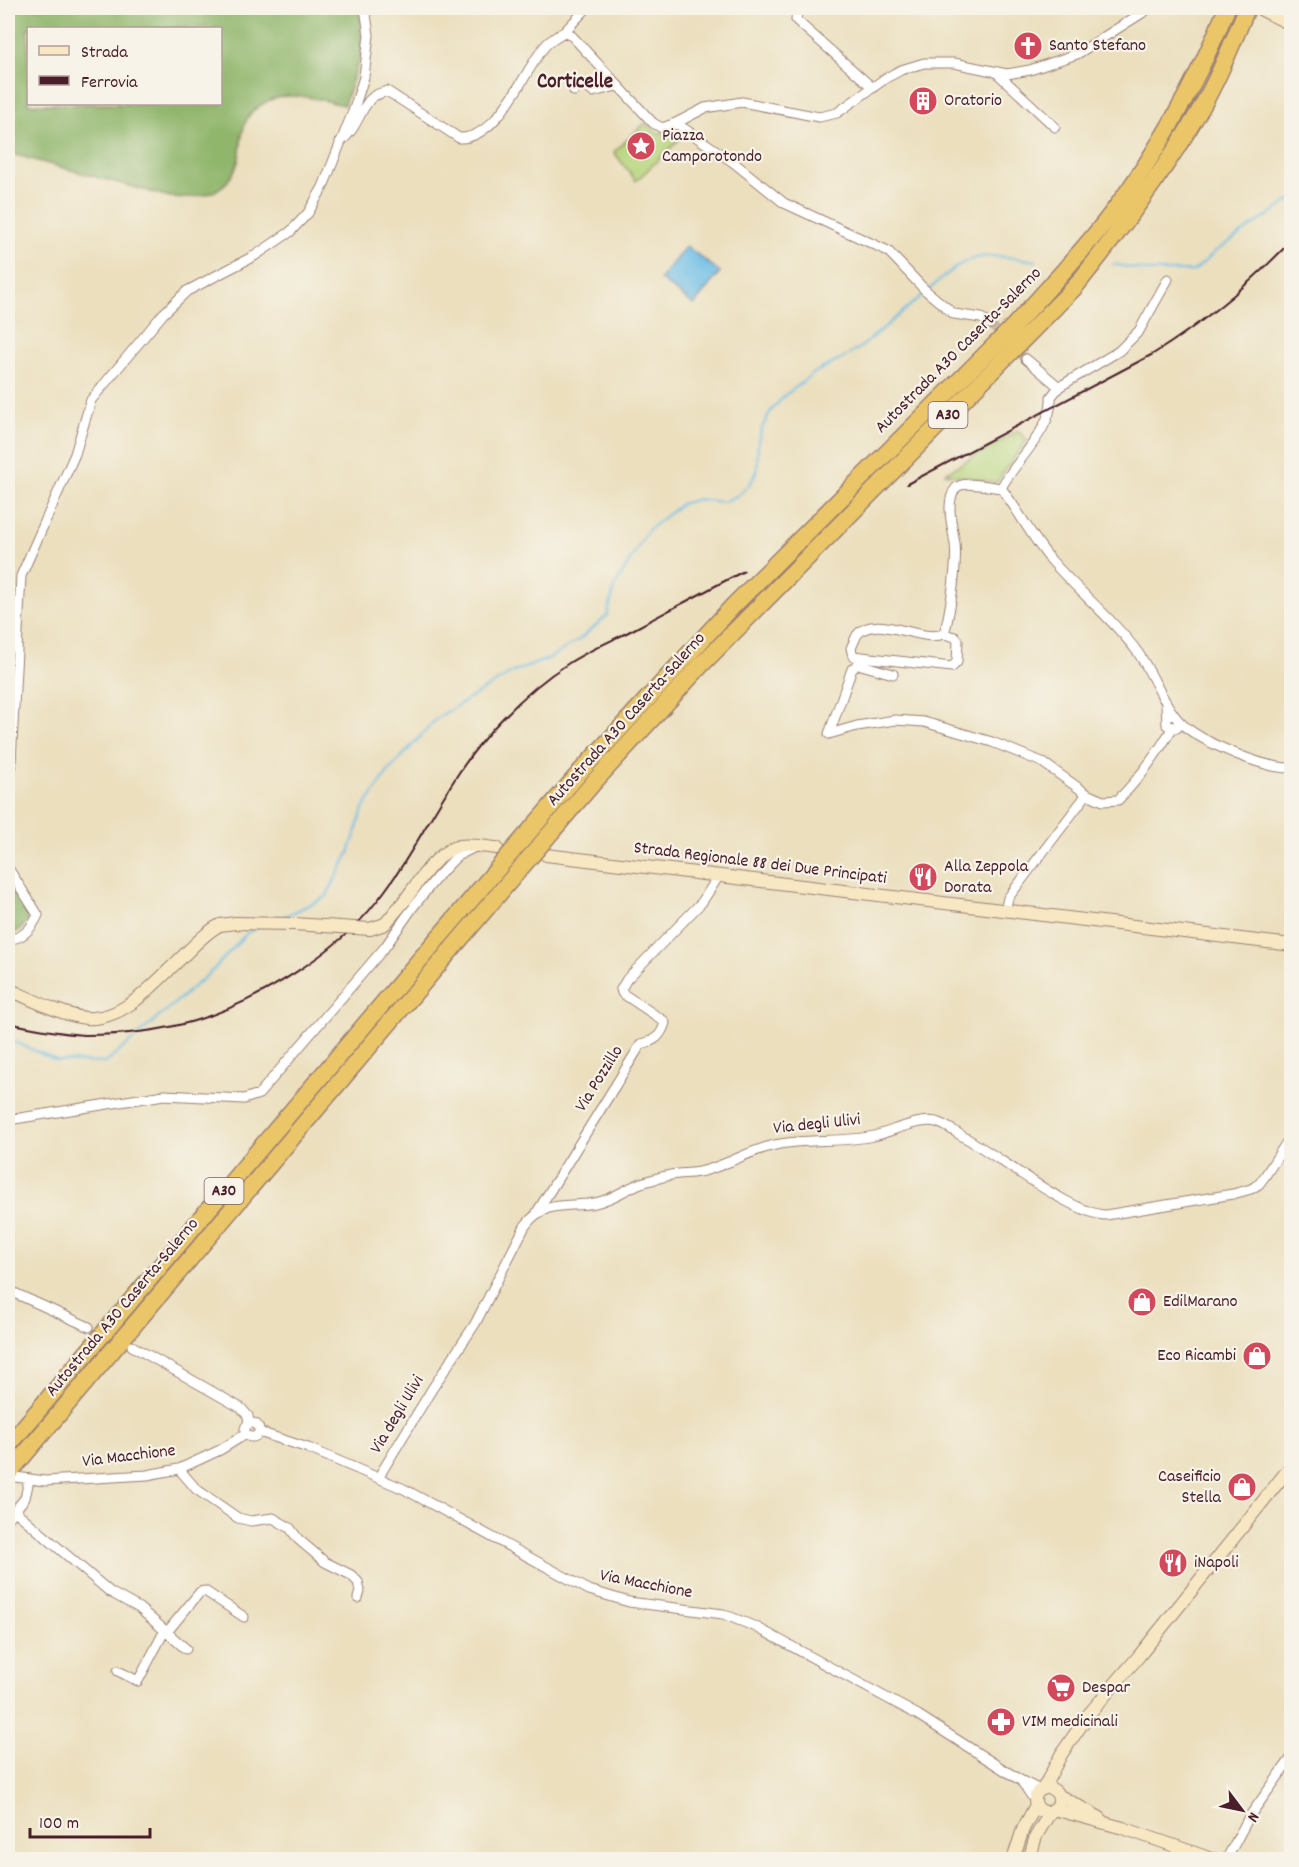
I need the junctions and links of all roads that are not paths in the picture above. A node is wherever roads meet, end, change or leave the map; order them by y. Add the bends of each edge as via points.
1 (365, 8) edge
2 (586, 8) edge
3 (798, 8) edge
4 (1150, 8) edge
5 (1227, 8) edge
6 (1254, 9) edge
7 (1292, 25) edge
8 (564, 32) junction
9 (996, 72) junction
10 (617, 86) junction
11 (873, 88) junction
12 (574, 92) dead end
13 (676, 123) junction
14 (1055, 126) dead end
15 (340, 142) junction
16 (1168, 279) dead end
17 (990, 324) tunnel mouth
18 (1026, 358) tunnel mouth
19 (1059, 387) junction
20 (1001, 489) junction
21 (944, 634) junction
22 (893, 674) dead end
23 (1173, 722) junction
24 (1292, 768) edge
25 (588, 777) junction
26 (8, 788) edge
27 (1087, 794) junction
28 (475, 847) junction
29 (497, 848) dead end
30 (546, 855) dead end
31 (8, 868) edge
32 (718, 877) junction
33 (1005, 911) junction
34 (8, 939) edge
35 (1292, 945) edge
36 (8, 989) edge
37 (8, 1120) edge
38 (1292, 1134) edge
39 (536, 1214) junction
40 (8, 1290) edge
41 (89, 1327) dead end
42 (132, 1346) dead end
43 (249, 1424) junction
44 (259, 1432) junction
45 (246, 1434) junction
46 (8, 1446) edge
47 (1292, 1466) edge
48 (179, 1470) junction
49 (8, 1475) edge
50 (378, 1478) junction
51 (29, 1480) junction
52 (14, 1510) junction
53 (8, 1519) edge
54 (358, 1598) dead end
55 (244, 1617) dead end
56 (166, 1631) junction
57 (186, 1649) dead end
58 (118, 1671) dead end
59 (1062, 1753) junction
60 (1292, 1757) edge
61 (1057, 1794) junction
62 (1038, 1796) junction
63 (1053, 1810) junction
64 (1123, 1828) junction
65 (1013, 1860) edge
66 (1029, 1860) edge
67 (1215, 1860) edge
68 (1226, 1860) edge

1 - 15 street via 369,35 364,77
2 - 8 street
3 - 11 street via 796,20
4 - 9 street via 1077,54 1030,70
5 - 25 highway, Autostrada A30 Caserta-Salerno / A30 via 1184,101 1144,166 1091,239 1009,331 734,605
6 - 7 main road
6 - 25 highway, Autostrada A30 Caserta-Salerno / A30 via 1158,178 1075,287
8 - 10 street
8 - 15 street via 546,45 495,118 467,139 459,138 387,91 368,101 350,135
9 - 11 street via 954,63 924,63 901,70
9 - 14 street
10 - 12 street via 593,92 581,84
10 - 13 street via 653,123 662,128
11 - 13 street via 837,113 819,117 742,102 705,108
13 - 17 street via 784,203 888,251 954,314 981,318
15 - 26 street via 323,188 290,232 256,255 187,291 91,400 75,454 21,576
16 - 19 street via 1139,331 1119,351
18 - 19 street
19 - 20 street via 1051,397 1047,421
20 - 21 street via 962,484 952,497 950,521 957,555
20 - 23 street via 1050,558 1144,660 1166,699
21 - 21 street via 867,627 857,635 851,648 853,656 952,667 957,662 958,641
22 - 27 street via 858,664 852,669 829,734 895,720 924,722 1042,762
23 - 24 street via 1263,764
23 - 27 street via 1158,752 1118,800 1103,801
25 - 46 highway, Autostrada A30 Caserta-Salerno / A30, bridge via 440,936
25 - 49 highway, Autostrada A30 Caserta-Salerno / A30, bridge via 450,951
27 - 33 street via 1008,898
28 - 29 main road
28 - 36 main road, bridge via 450,850 427,870 385,924 370,929 220,925 147,990 107,1016 86,1018 69,1014
28 - 37 street via 457,856 437,877 385,947 259,1094 244,1099 164,1095
30 - 32 main road, Strada Regionale 88 dei Due Principati
31 - 34 street via 38,915 26,933
32 - 33 main road, Strada Regionale 88 dei Due Principati
32 - 39 street, Via Pozzillo via 702,902 621,989 633,1002 664,1021 663,1030 658,1038 641,1044
33 - 35 main road, Strada Regionale 88 dei Due Principati
38 - 39 street, Via degli Ulivi via 1265,1176 1251,1189 1106,1215 1088,1212 1061,1198 986,1149 930,1121 851,1140 777,1144 704,1172 652,1180 614,1197 555,1206
39 - 50 street, Via degli Ulivi via 525,1226 475,1324
40 - 41 street
42 - 43 street via 241,1408
43 - 44 street via 257,1425
43 - 45 street
44 - 45 street via 254,1437
44 - 50 street, Via Macchione
45 - 48 street, Via Macchione
47 - 59 main road via 1089,1714
48 - 51 street, Via Macchione via 75,1480
48 - 54 street via 196,1489 238,1518 273,1518 290,1528 325,1562 358,1582
49 - 51 street, Via Macchione
50 - 62 street, Via Macchione via 589,1590 628,1602 723,1614 756,1627 918,1715 1020,1780
51 - 52 street via 25,1498
52 - 53 street
52 - 56 street via 110,1592 139,1608
55 - 56 street via 205,1591
56 - 57 street
56 - 58 street via 138,1681
59 - 61 main road via 1056,1776
59 - 62 main road
60 - 68 street via 1249,1817
61 - 62 main road via 1049,1788
61 - 63 main road via 1058,1803
61 - 64 main road
62 - 63 main road via 1040,1810
62 - 65 main road
63 - 64 main road
63 - 66 main road via 1036,1836
64 - 67 main road

